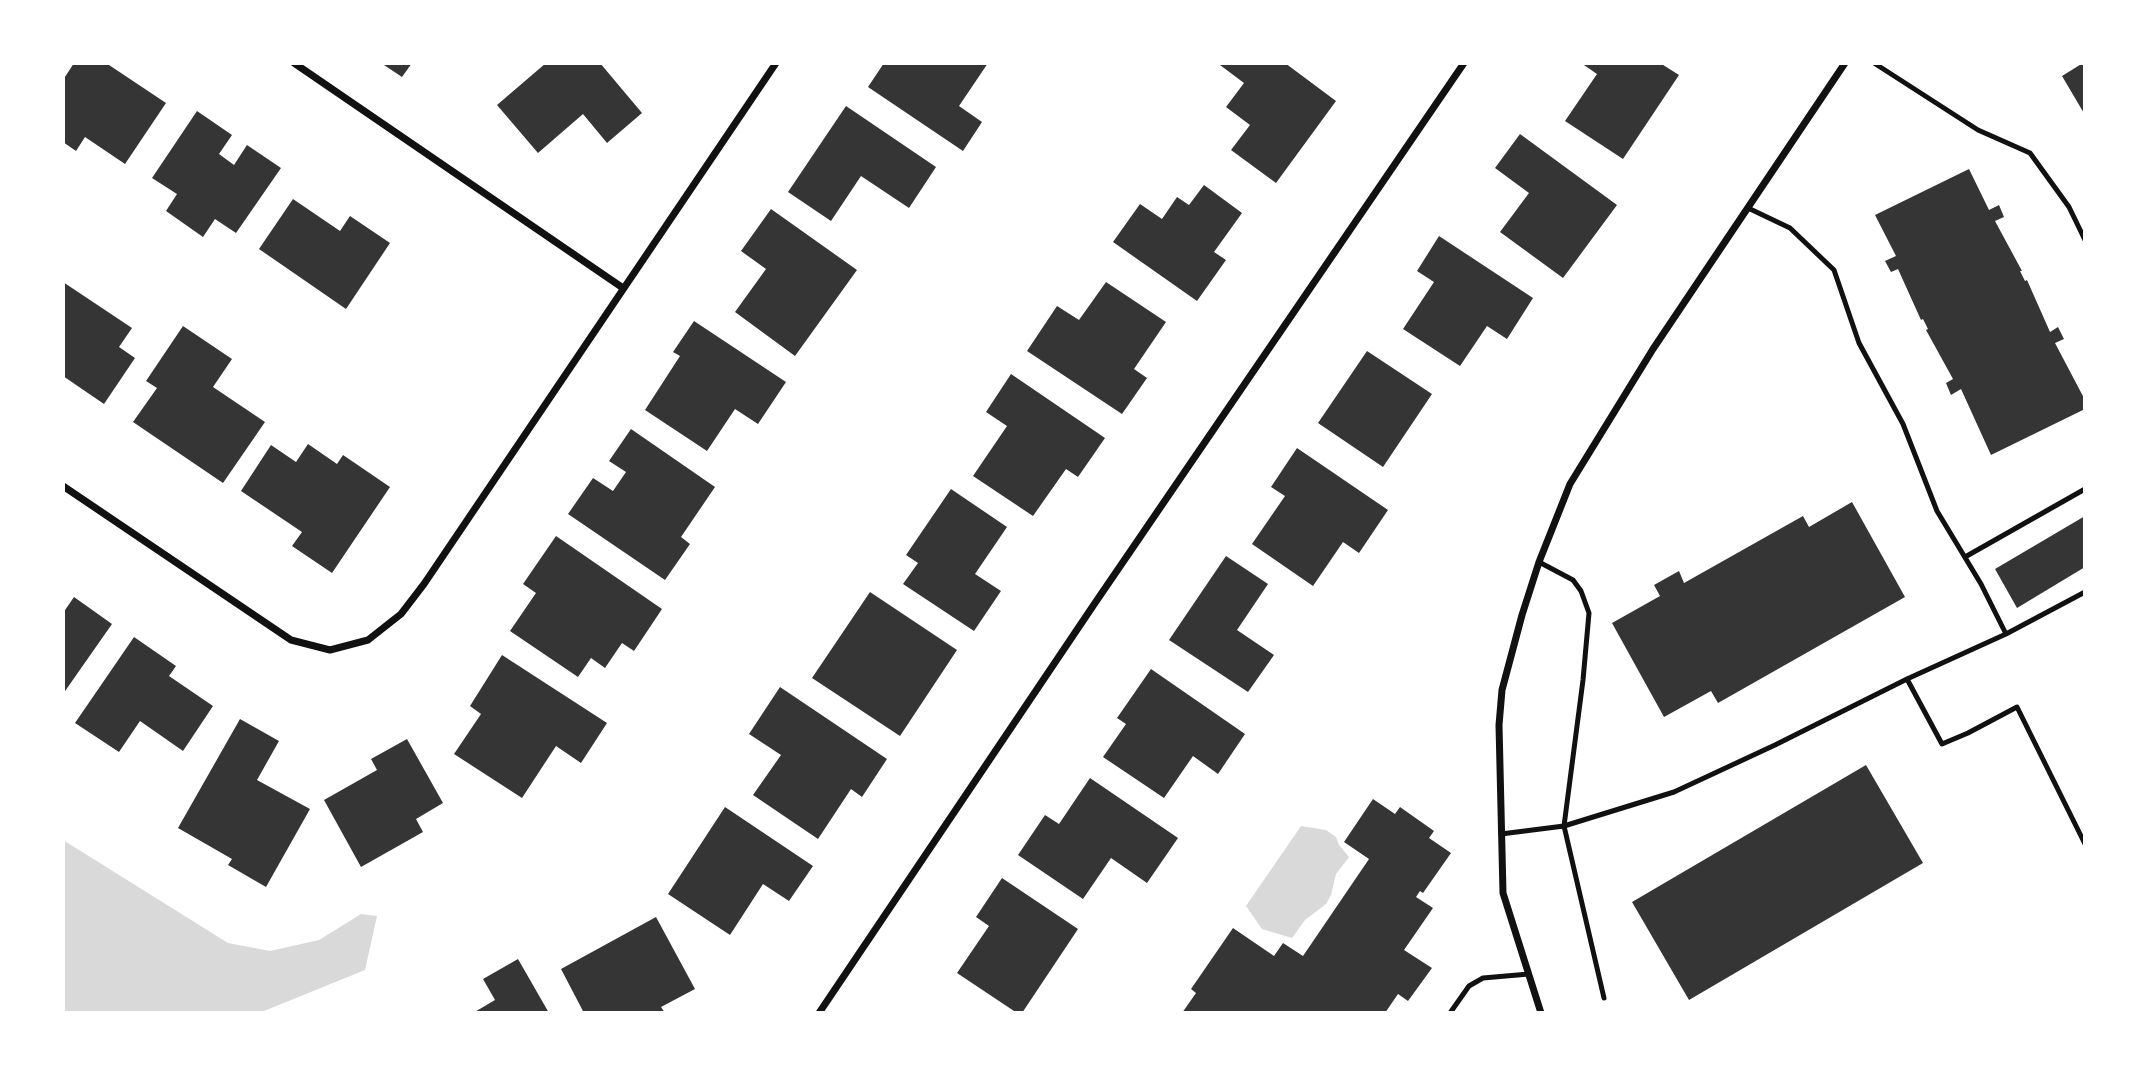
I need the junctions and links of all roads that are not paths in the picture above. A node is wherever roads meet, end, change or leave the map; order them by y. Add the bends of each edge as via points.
1 (294, 63) edge
2 (776, 63) edge
3 (1464, 63) edge
4 (1846, 63) edge
5 (1874, 63) edge
6 (1748, 208) junction
7 (2085, 240) edge
8 (623, 288) junction
9 (63, 486) edge
10 (2085, 489) edge
11 (1965, 557) junction
12 (1539, 562) junction
13 (2085, 592) edge
14 (2006, 634) junction
15 (1907, 679) junction
16 (1564, 826) junction
17 (1501, 834) junction
18 (2085, 845) edge
19 (1529, 974) junction
20 (1604, 998) dead end
21 (819, 1013) edge
22 (1450, 1013) edge
23 (1541, 1013) edge

1 - 8 street
2 - 8 street
3 - 21 street
4 - 6 street
5 - 7 lane via 1978,130 2030,153
6 - 11 lane via 1790,228 1834,270 1859,343 1903,424 1937,511
6 - 12 street via 1570,484
8 - 9 street via 424,584 401,614 368,640 330,650 291,640
10 - 11 lane
11 - 14 lane
12 - 16 lane via 1573,580 1589,613
12 - 17 street via 1502,690 1498,743
13 - 14 lane
14 - 15 lane
15 - 16 lane via 1674,792
15 - 18 lane via 1942,744 2017,706
16 - 17 lane
16 - 20 lane
17 - 19 street via 1503,892
19 - 22 lane via 1483,978 1469,986
19 - 23 street

